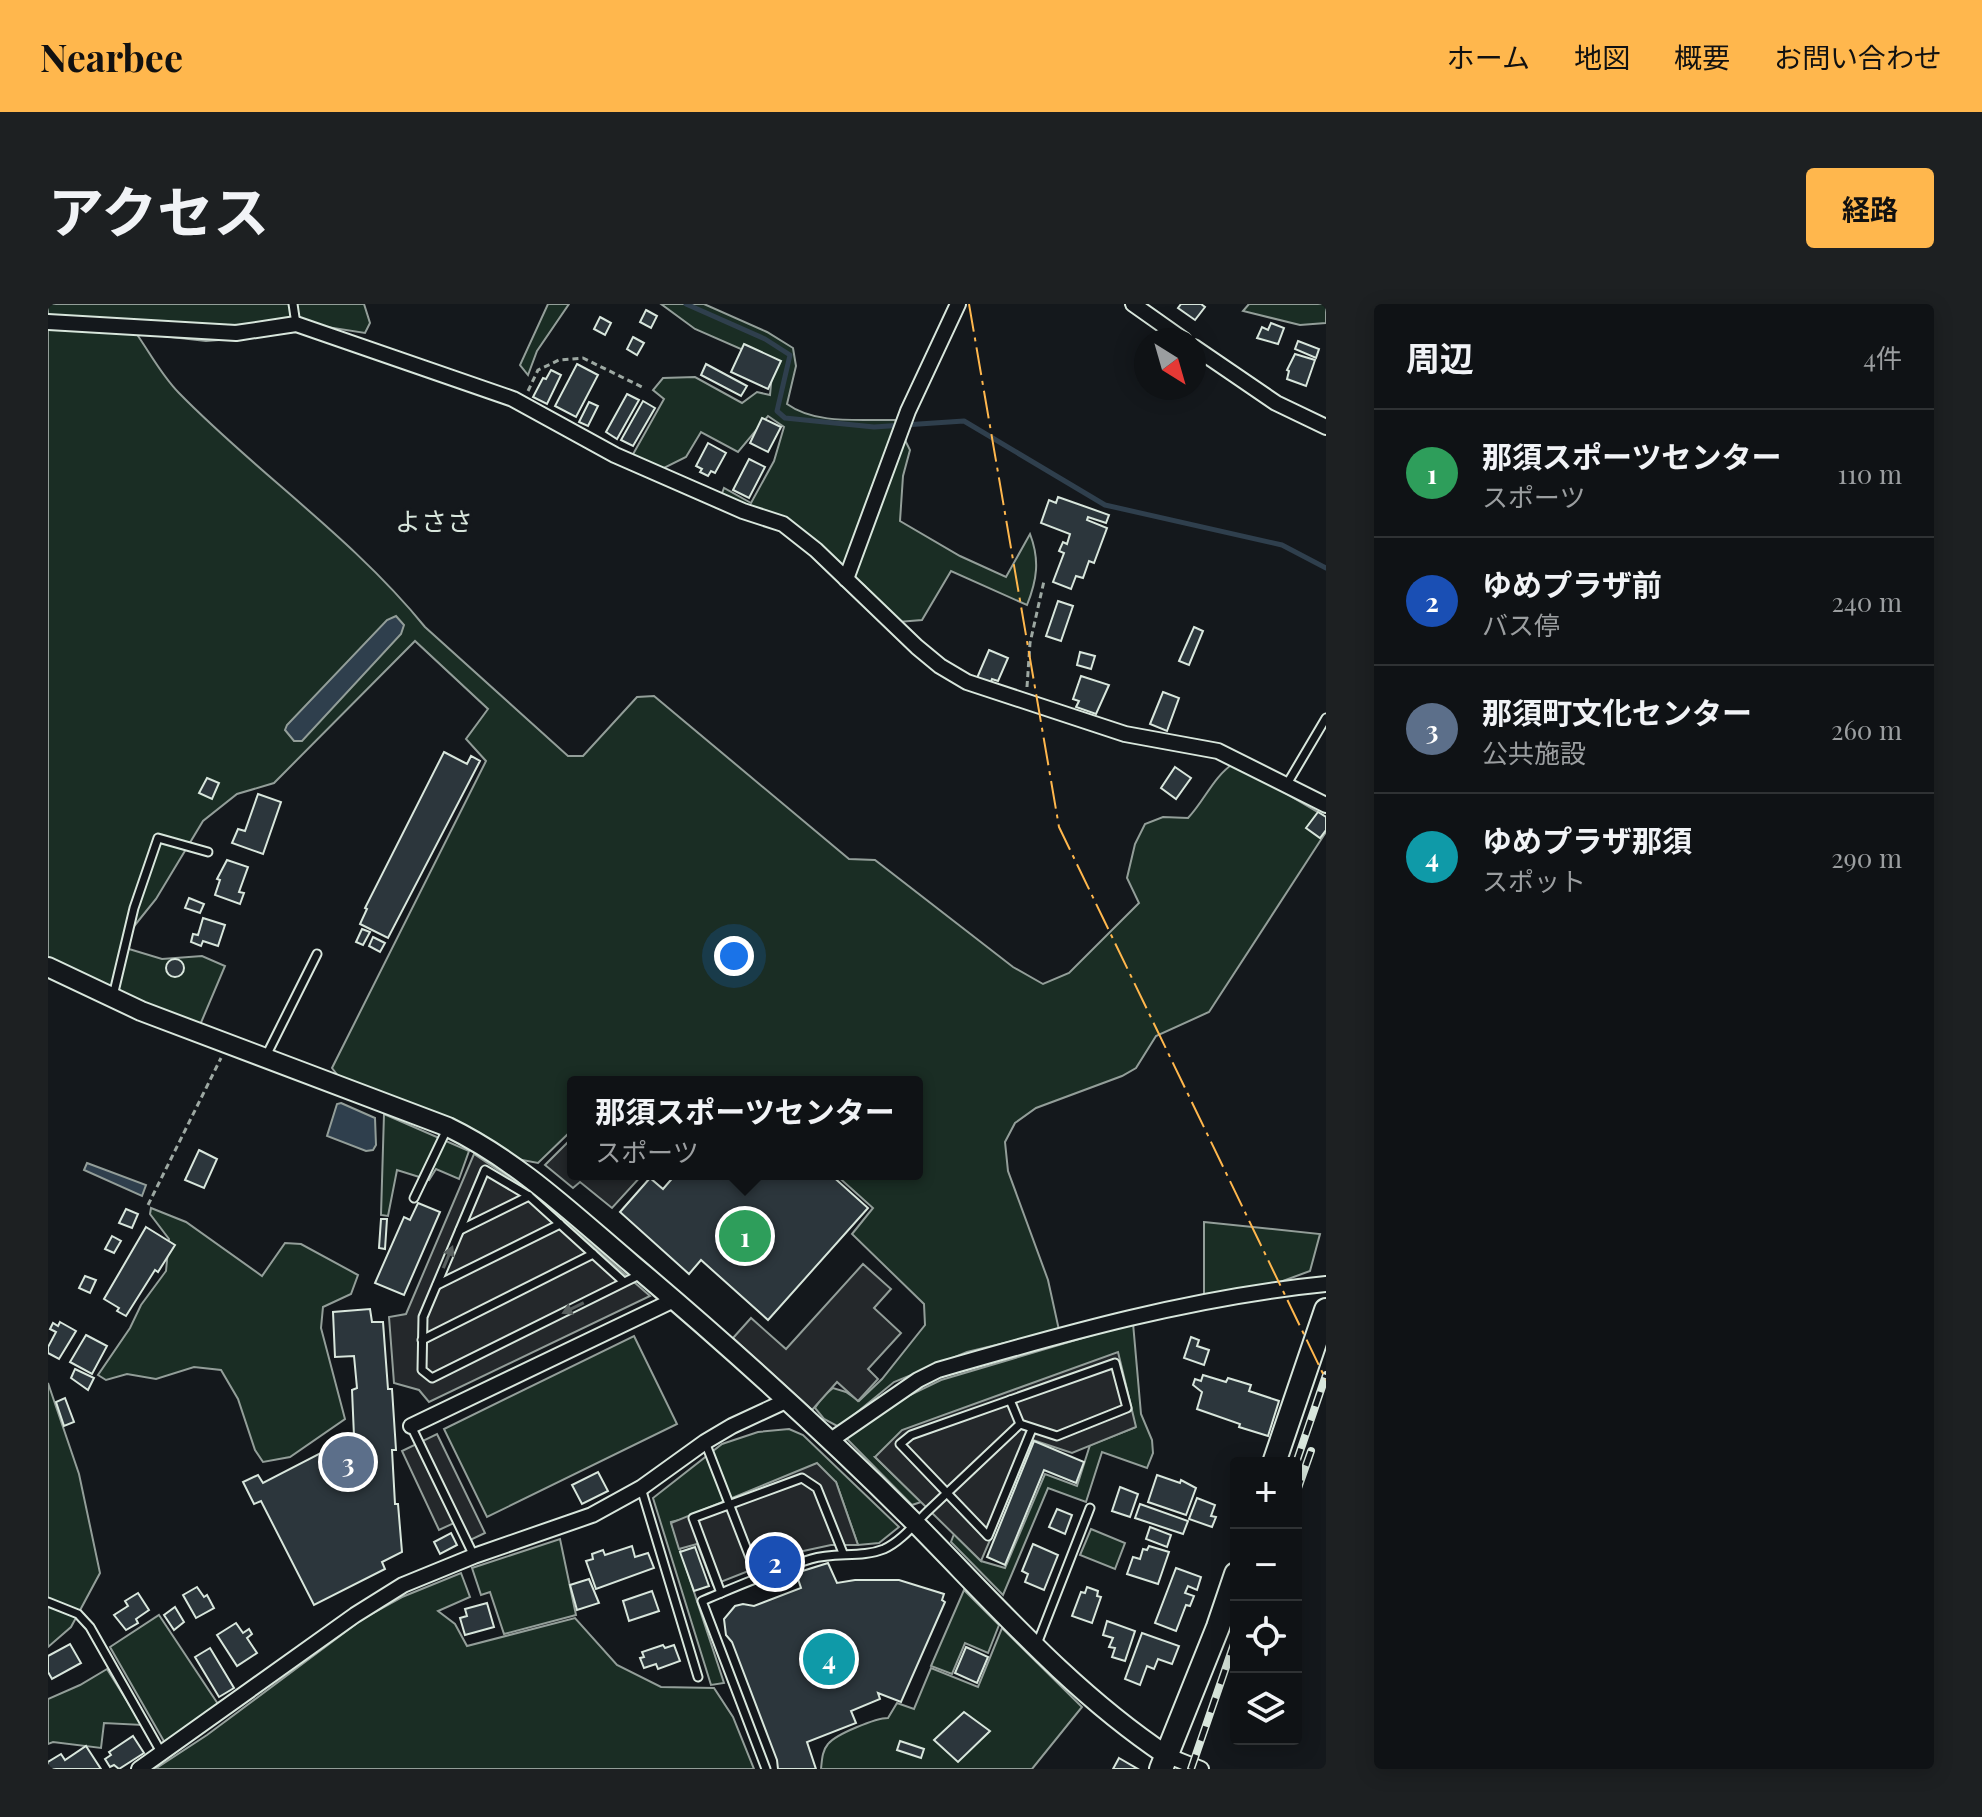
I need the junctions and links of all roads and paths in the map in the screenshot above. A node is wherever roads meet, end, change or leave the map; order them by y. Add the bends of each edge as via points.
1 (293, 304) edge
2 (958, 304) edge
3 (1133, 304) edge
4 (48, 322) edge
5 (296, 324) junction
6 (1167, 328) edge
7 (1206, 355) edge
8 (642, 387) dead end
9 (522, 403) junction
10 (1326, 427) edge
11 (846, 579) junction
12 (1044, 581) dead end
13 (1028, 703) junction
14 (1326, 718) edge
15 (1287, 784) junction
16 (1326, 805) edge
17 (208, 852) dead end
18 (317, 954) dead end
19 (48, 967) edge
20 (112, 997) junction
21 (228, 1044) junction
22 (265, 1058) junction
23 (448, 1127) junction
24 (529, 1196) junction
25 (414, 1198) dead end
26 (148, 1205) dead end
27 (560, 1224) junction
28 (460, 1230) junction
29 (593, 1254) junction
30 (643, 1273) junction
31 (624, 1282) junction
32 (1326, 1284) edge
33 (436, 1285) junction
34 (674, 1300) junction
35 (1326, 1310) edge
36 (422, 1340) junction
37 (788, 1400) junction
38 (1010, 1400) junction
39 (1020, 1424) junction
40 (411, 1426) joint
41 (1032, 1429) junction
42 (831, 1440) junction
43 (705, 1442) junction
44 (1276, 1457) edge
45 (641, 1488) junction
46 (947, 1493) junction
47 (729, 1504) junction
48 (1090, 1508) dead end
49 (915, 1523) junction
50 (843, 1553) junction
51 (474, 1556) junction
52 (758, 1578) junction
53 (1230, 1592) edge
54 (721, 1593) junction
55 (48, 1602) edge
56 (1036, 1646) junction
57 (698, 1677) dead end
58 (162, 1754) junction
59 (1164, 1762) edge
60 (139, 1769) edge
61 (766, 1769) edge
62 (1201, 1769) edge

1 - 5 lane
2 - 11 street via 908,411
3 - 6 street
4 - 5 street via 236,333
5 - 9 street
7 - 10 street via 1276,403
8 - 9 path via 583,358 559,360 538,370
9 - 11 street via 615,455 783,524
11 - 13 street via 940,666 967,682
12 - 13 path via 1026,673
13 - 15 street via 1125,734 1218,751
14 - 15 lane
15 - 16 street
17 - 20 lane via 158,838
18 - 22 lane
19 - 20 street
20 - 21 street
21 - 22 street
21 - 26 path
22 - 23 street
23 - 25 lane
23 - 30 street via 522,1172
24 - 27 lane
24 - 28 lane
24 - 28 lane via 485,1170
27 - 29 lane
27 - 33 lane
33 -> 28 lane
29 - 31 lane
29 - 36 lane
30 - 31 lane
30 - 34 street
31 -> 36 lane via 432,1378 422,1370
32 - 42 street via 1168,1309 938,1370
33 - 36 lane via 423,1317
34 - 37 street
34 - 40 street
35 - 44 main road
37 - 42 street
37 - 43 street
38 - 39 lane
38 - 41 lane via 1115,1363 1127,1408 1057,1436
38 - 46 lane via 911,1435 900,1444
39 - 41 lane
39 - 46 lane
40 - 51 lane
41 - 46 lane via 988,1536
42 - 49 street
43 - 45 street
43 - 47 lane
45 - 51 street via 592,1515
45 - 57 lane
46 - 49 lane
47 - 50 lane via 802,1478 817,1488
47 - 52 lane
47 - 54 lane via 693,1518
48 - 56 lane
49 - 50 lane via 881,1550
49 - 56 street
50 - 52 lane
51 - 58 street via 403,1585 355,1615
52 - 54 lane
53 - 59 main road
54 - 61 lane via 702,1601
55 - 58 lane via 78,1614 90,1627
56 - 59 street
58 - 60 street
59 - 62 street

